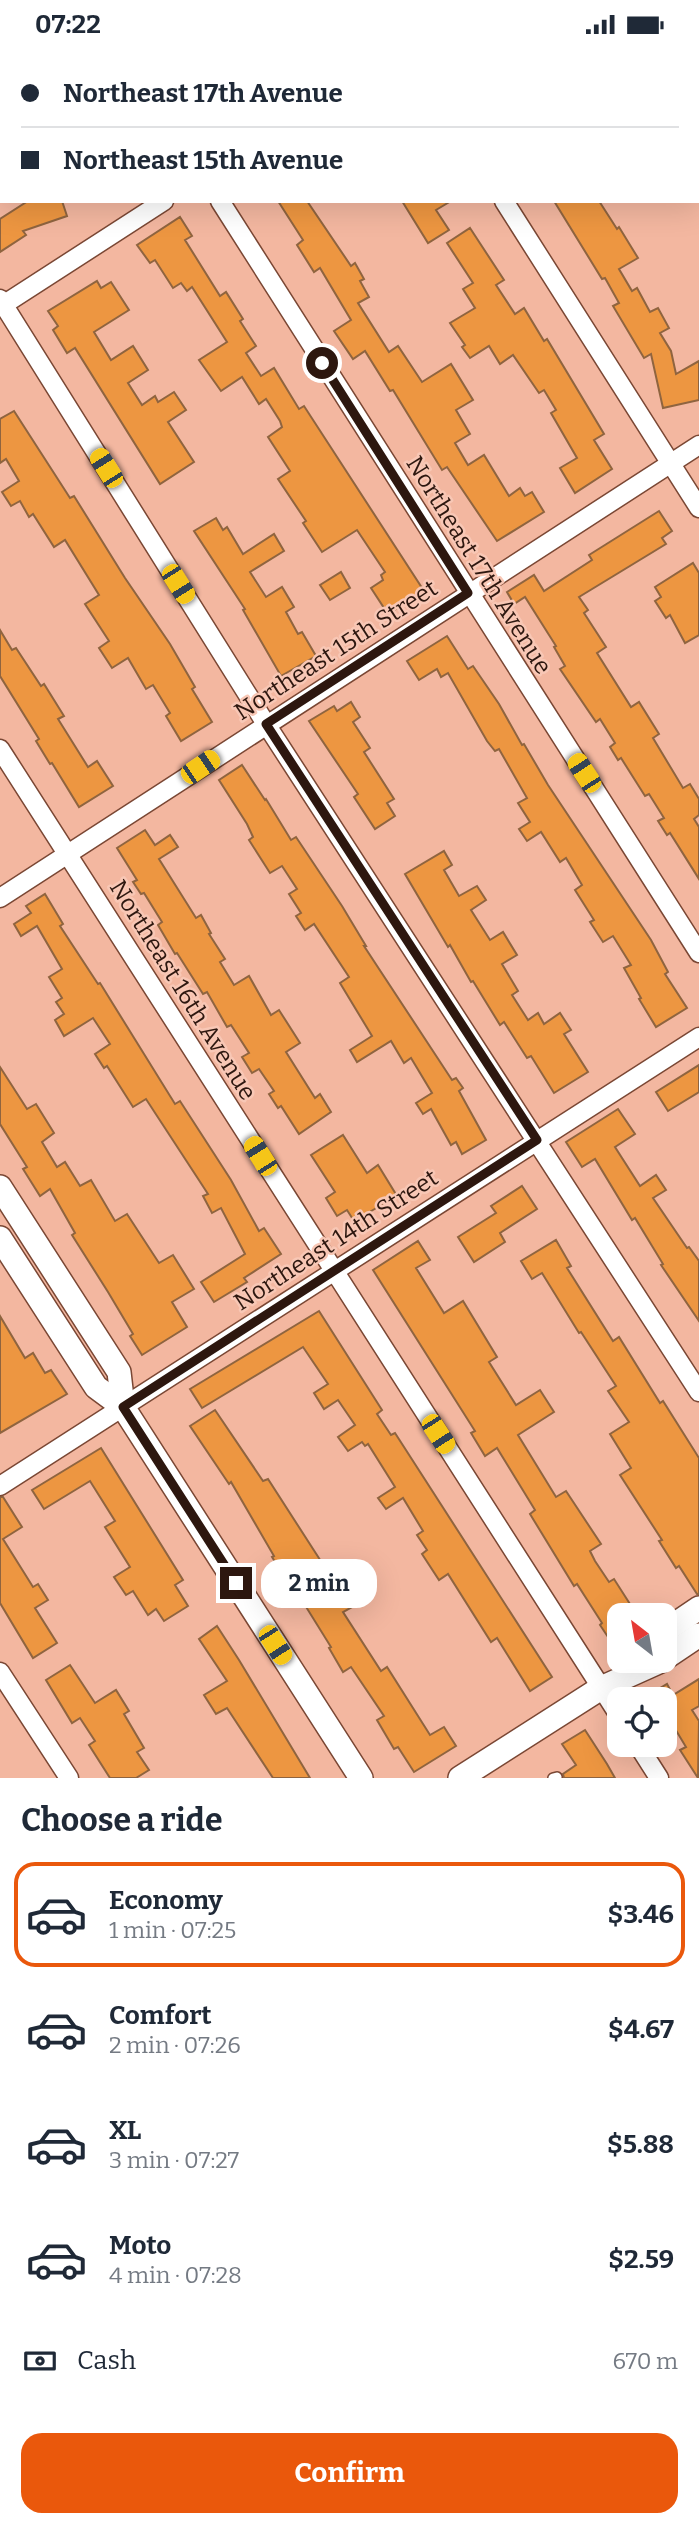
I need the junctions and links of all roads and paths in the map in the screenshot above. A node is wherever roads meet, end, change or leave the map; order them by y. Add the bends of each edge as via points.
1 (161, 203) edge
2 (221, 203) edge
3 (505, 203) edge
4 (1, 304) edge
5 (699, 445) edge
6 (670, 463) junction
7 (699, 508) edge
8 (468, 593) junction
9 (266, 724) junction
10 (0, 749) edge
11 (69, 854) junction
12 (0, 898) edge
13 (699, 953) edge
14 (699, 1037) edge
15 (537, 1140) junction
16 (0, 1188) edge
17 (2, 1247) edge
18 (333, 1271) junction
19 (699, 1392) edge
20 (123, 1407) junction
21 (0, 1486) edge
22 (699, 1608) edge
23 (677, 1623) edge
24 (699, 1635) edge
25 (677, 1650) edge
26 (0, 1672) edge
27 (613, 1673) edge
28 (634, 1673) edge
29 (601, 1688) junction
30 (607, 1697) edge
31 (646, 1757) edge
32 (69, 1778) edge
33 (360, 1778) edge
34 (460, 1778) edge
35 (659, 1778) edge

1 - 4 street
2 - 8 street, Northeast 17th Avenue
3 - 6 street
4 - 9 street
5 - 6 street, Northeast 15th Street
6 - 7 street
6 - 8 street, Northeast 15th Street
8 - 9 street, Northeast 15th Street
8 - 13 street, Northeast 17th Avenue
9 - 11 street, Northeast 15th Street
9 - 15 street
10 - 11 street, Northeast 16th Avenue
11 - 12 street, Northeast 15th Street
11 - 18 street, Northeast 16th Avenue
14 - 15 street, Northeast 14th Street
15 - 18 street, Northeast 14th Street
15 - 19 street
16 - 20 street via 119,1372
17 - 20 street via 96,1387
18 - 20 street, Northeast 14th Street
18 - 29 street, Northeast 16th Avenue
20 - 21 street, Northeast 14th Street
20 - 33 street
22 - 23 street
24 - 25 street
26 - 32 street
27 - 29 street
28 - 29 street
29 - 30 street, Northeast 16th Avenue
29 - 34 street via 483,1768
31 - 35 street

